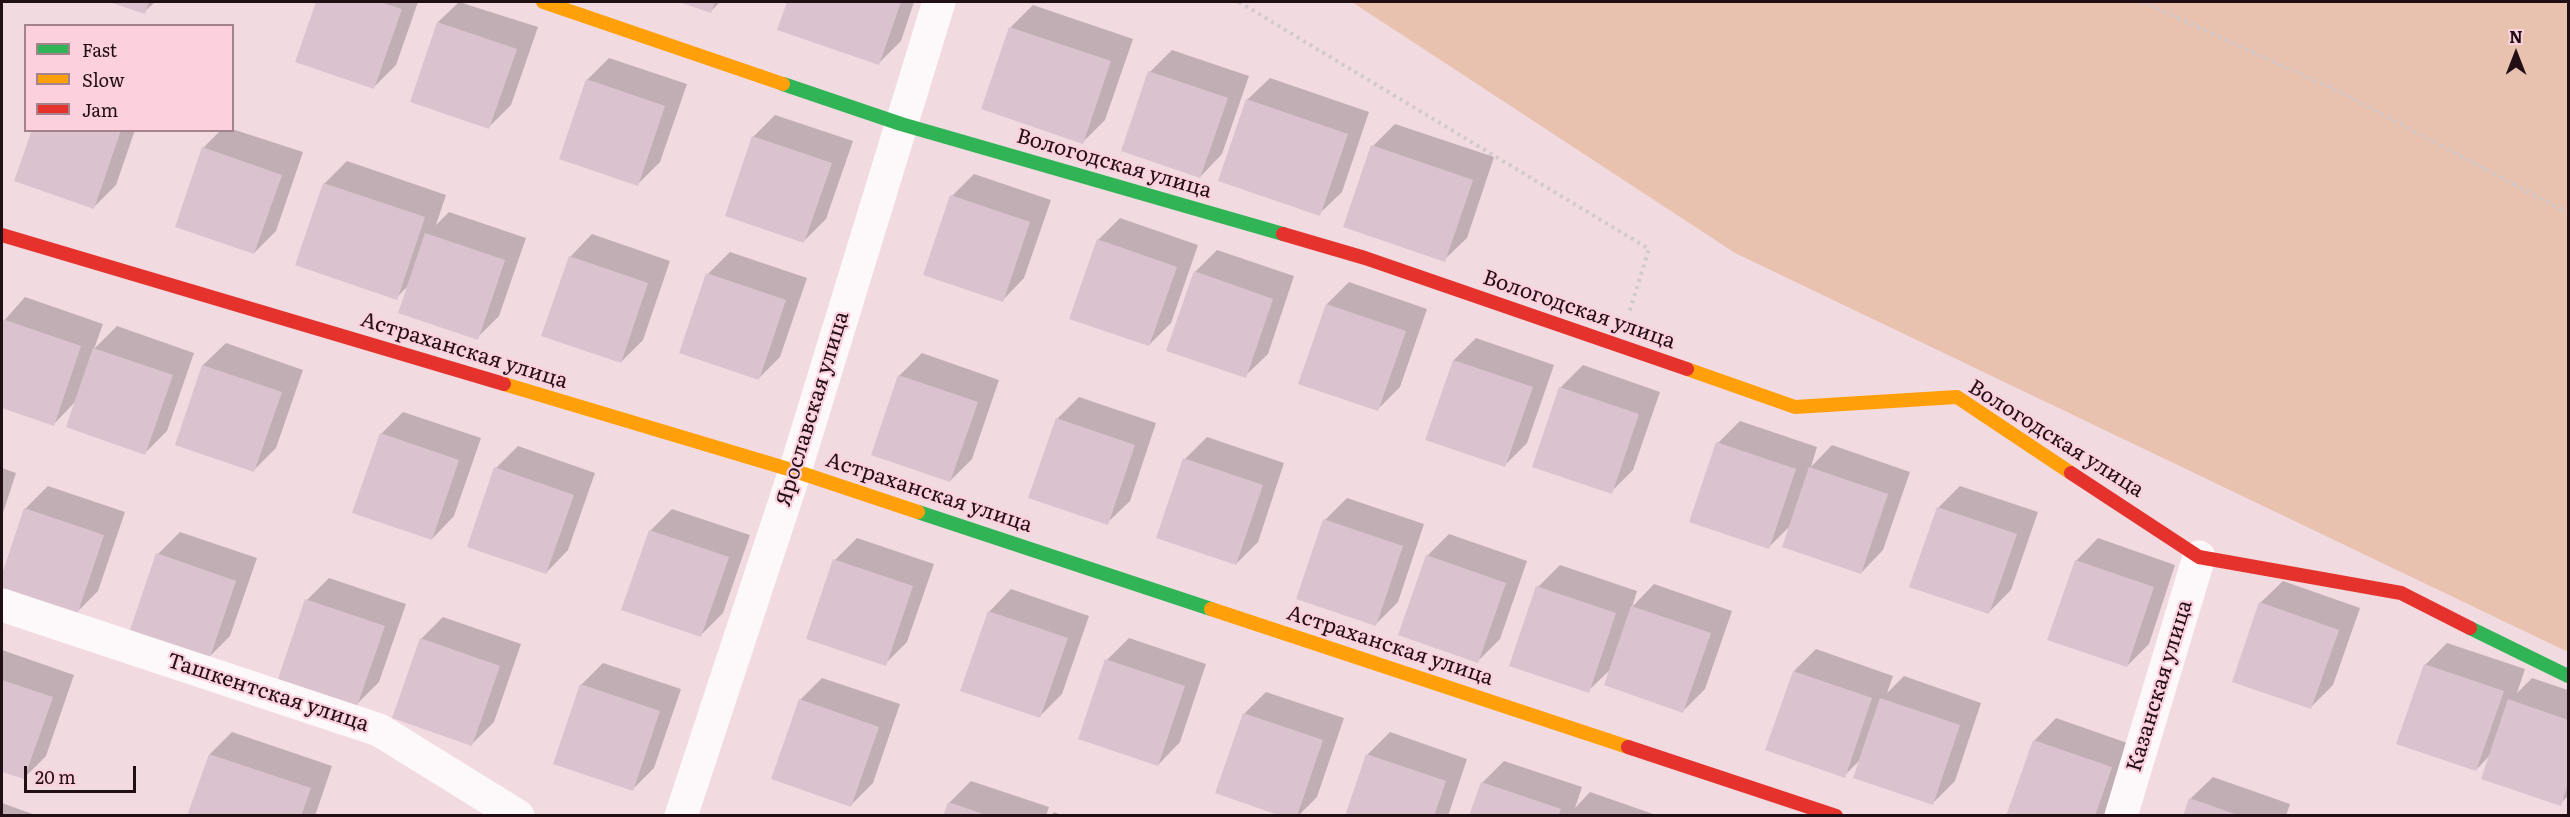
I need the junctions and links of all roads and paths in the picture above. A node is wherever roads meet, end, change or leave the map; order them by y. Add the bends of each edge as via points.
1 (543, 2) edge
2 (939, 2) edge
3 (1239, 2) edge
4 (2143, 2) edge
5 (901, 124) junction
6 (2568, 213) edge
7 (2, 235) edge
8 (1618, 346) junction
9 (795, 471) junction
10 (2199, 557) junction
11 (2, 605) edge
12 (2568, 676) edge
13 (518, 816) edge
14 (681, 816) edge
15 (1836, 816) edge
16 (2121, 816) edge

1 - 5 street, Вологодская улица
2 - 5 street, Ярославская улица
3 - 8 path via 1649,249
4 - 6 path via 2338,92
5 - 8 street, Вологодская улица via 1365,258
5 - 9 street, Ярославская улица
7 - 9 street, Астраханская улица
8 - 10 street, Вологодская улица via 1795,407 1957,397
9 - 14 street, Ярославская улица
9 - 15 street, Астраханская улица
10 - 12 street, Вологодская улица via 2401,593
10 - 16 street, Казанская улица
11 - 13 street, Ташкентская улица via 379,730

